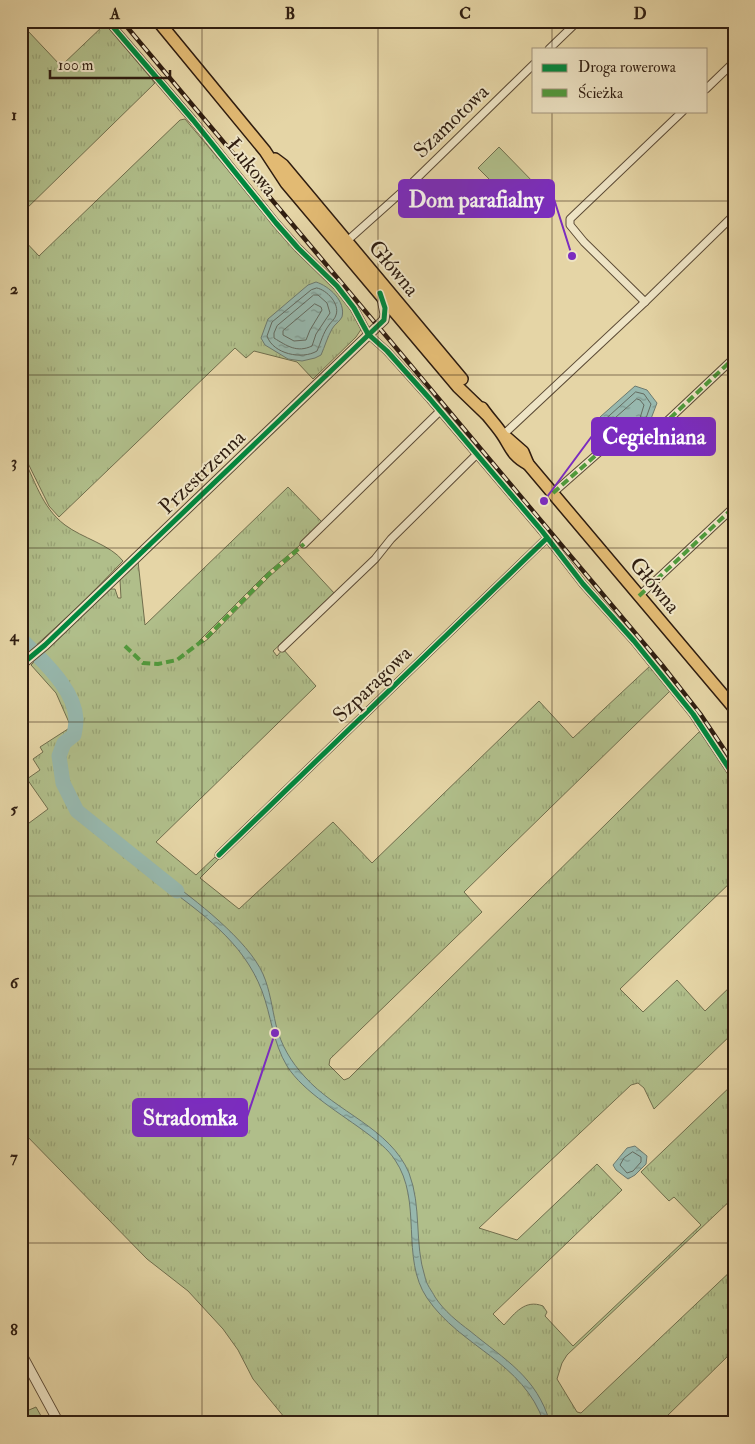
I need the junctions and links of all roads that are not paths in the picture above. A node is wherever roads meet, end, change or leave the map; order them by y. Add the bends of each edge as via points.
1 (108, 21) edge
2 (158, 21) edge
3 (578, 21) edge
4 (550, 48) edge
5 (734, 62) edge
6 (532, 66) edge
7 (708, 86) edge
8 (682, 112) edge
9 (266, 151) junction
10 (734, 215) edge
11 (347, 241) junction
12 (380, 293) junction
13 (644, 302) junction
14 (384, 320) junction
15 (409, 328) junction
16 (368, 334) junction
17 (734, 358) edge
18 (440, 411) junction
19 (486, 414) junction
20 (503, 435) junction
21 (476, 455) junction
22 (553, 493) junction
23 (734, 507) edge
24 (547, 538) junction
25 (304, 544) dead end
26 (639, 596) junction
27 (282, 648) dead end
28 (23, 664) edge
29 (734, 708) edge
30 (734, 776) edge
31 (219, 855) dead end
32 (21, 1353) edge
33 (59, 1423) edge

1 - 16 street, Łukowa via 298,248 337,286
2 - 9 main road, Główna
3 - 4 street
5 - 7 street
6 - 11 street, Szamotowa via 413,182
8 - 13 street via 570,219 570,225 584,242
9 - 11 main road, Główna via 282,165
9 - 12 main road, Główna via 286,183
10 - 13 street
11 - 19 main road, Główna via 451,365
12 - 14 street via 385,308
12 - 15 main road, Główna
13 - 20 street
14 - 15 street
14 - 16 street, Przestrzenna
15 - 19 main road, Główna via 458,387
16 - 18 street
16 - 28 street, Przestrzenna
17 - 22 street via 649,438 631,446 604,448
18 - 21 street
18 - 25 street
19 - 20 main road, Główna
20 - 22 main road, Główna via 523,452 528,464
21 - 24 street
21 - 27 street
22 - 26 main road, Główna
23 - 26 street
24 - 30 street via 693,714
24 - 31 street, Szparagowa
26 - 29 main road, Główna
32 - 33 street

